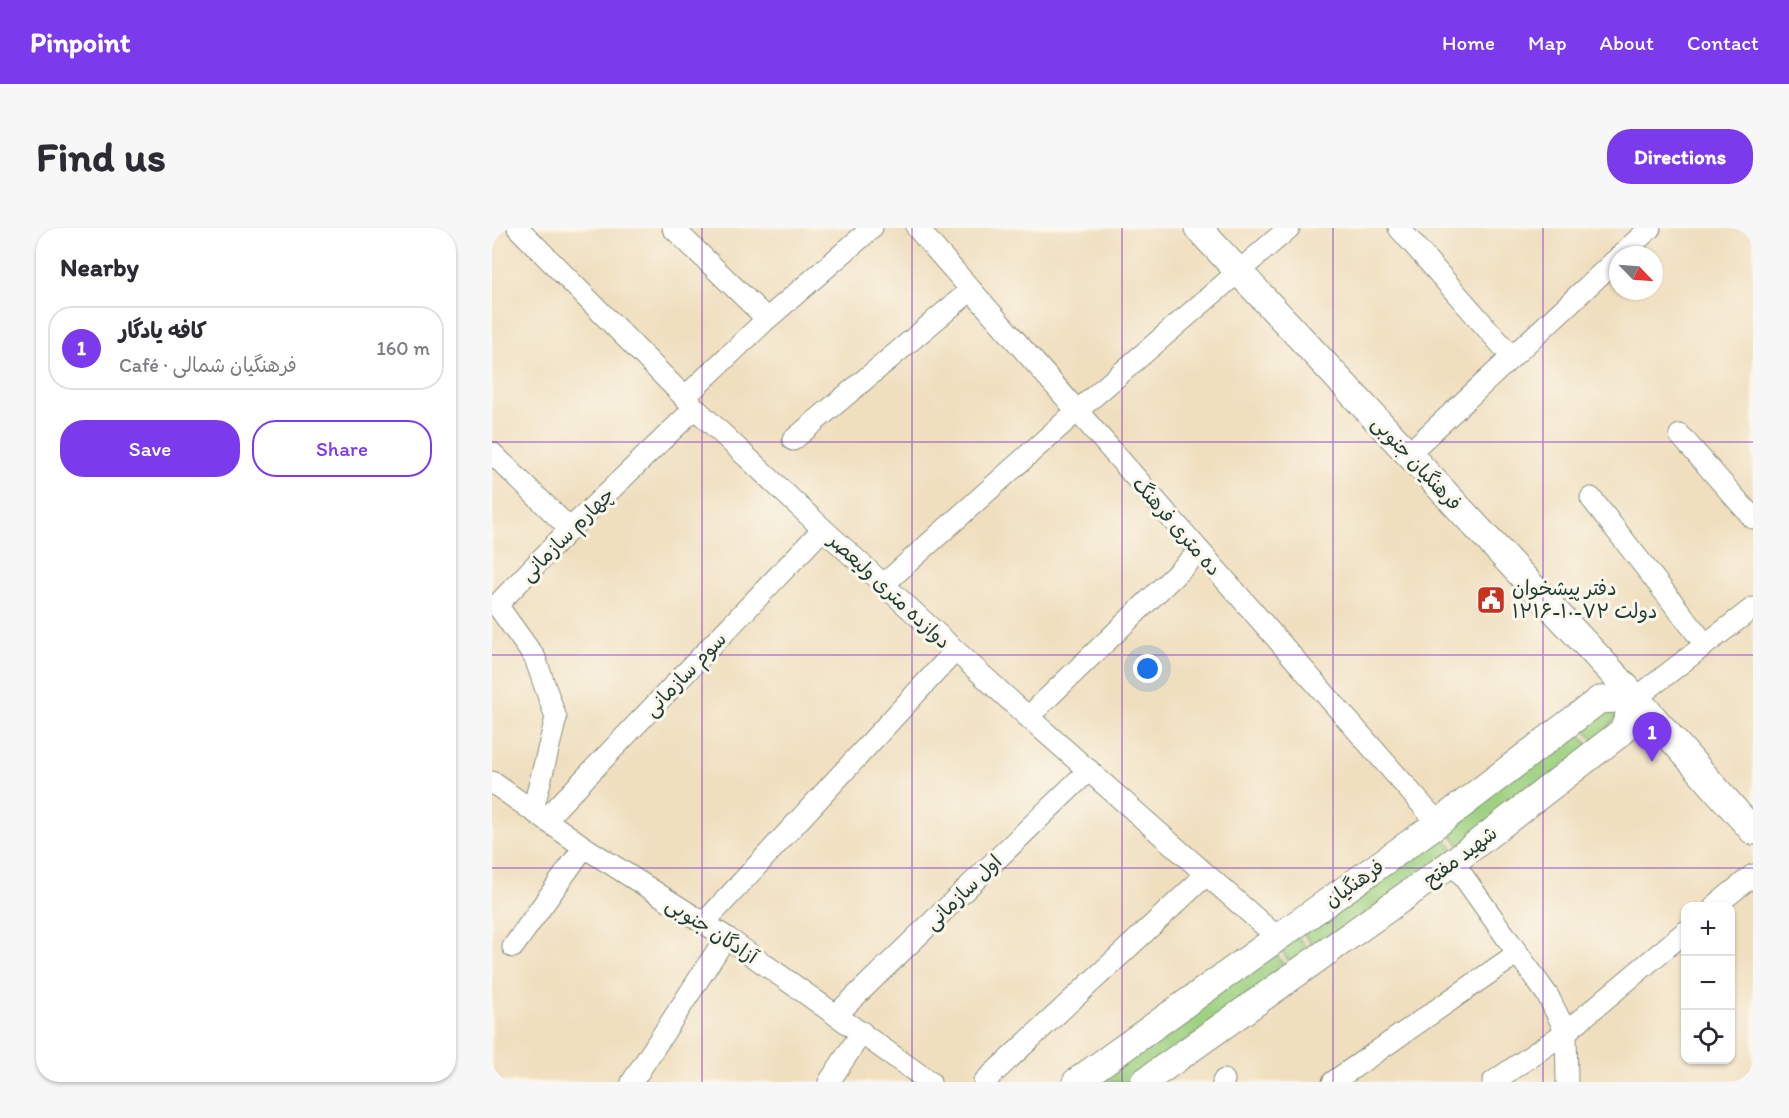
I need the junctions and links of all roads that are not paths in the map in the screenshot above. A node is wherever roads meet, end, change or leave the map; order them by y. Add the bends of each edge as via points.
1 (518, 228) edge
2 (673, 228) edge
3 (917, 228) edge
4 (1198, 228) edge
5 (1289, 228) edge
6 (1399, 228) edge
7 (1644, 230) edge
8 (858, 232) edge
9 (1629, 246) edge
10 (1609, 266) edge
11 (1238, 271) junction
12 (971, 290) junction
13 (766, 319) junction
14 (1512, 357) junction
15 (690, 403) junction
16 (1077, 411) junction
17 (1680, 435) dead end
18 (793, 440) dead end
19 (492, 453) edge
20 (1408, 454) junction
21 (1591, 498) dead end
22 (1753, 518) edge
23 (570, 529) junction
24 (823, 529) junction
25 (1200, 551) junction
26 (884, 584) junction
27 (1753, 608) edge
28 (1706, 644) junction
29 (955, 651) junction
30 (1636, 698) junction
31 (1028, 717) junction
32 (1089, 770) junction
33 (492, 782) edge
34 (540, 814) junction
35 (1438, 823) junction
36 (1753, 831) edge
37 (584, 847) junction
38 (1453, 862) junction
39 (1206, 875) junction
40 (1753, 875) edge
41 (1720, 902) edge
42 (705, 923) junction
43 (1681, 935) edge
44 (726, 937) junction
45 (1277, 937) junction
46 (513, 947) dead end
47 (1518, 953) junction
48 (837, 1014) junction
49 (862, 1032) junction
50 (1566, 1032) junction
51 (632, 1082) edge
52 (830, 1082) edge
53 (930, 1082) edge
54 (984, 1082) edge
55 (1076, 1082) edge
56 (1144, 1082) edge
57 (1334, 1082) edge
58 (1493, 1082) edge
59 (1567, 1082) edge

1 - 15 street, دوازده متری ولیعصر
2 - 13 street
3 - 12 street, ده متری فرهنگ
4 - 11 main road, فرهنگیان جنوبی
5 - 11 street
6 - 14 street
7 - 9 street
8 - 13 street, چهارم سازمانی
10 - 14 street
11 - 16 street
11 - 20 main road, فرهنگیان جنوبی
12 - 16 street, ده متری فرهنگ
12 - 18 street
13 - 15 street, چهارم سازمانی
14 - 20 street
15 - 23 street, چهارم سازمانی
15 - 24 street, دوازده متری ولیعصر
16 - 25 street, ده متری فرهنگ
16 - 26 street
17 - 22 street
19 - 23 street
20 - 30 main road, فرهنگیان جنوبی
21 - 28 street
23 - 34 street, چهارم سازمانی via 497,605 535,658 556,717
24 - 26 street, دوازده متری ولیعصر
24 - 34 street, سوم سازمانی
25 - 31 street
25 - 35 street, ده متری فرهنگ
26 - 29 street, دوازده متری ولیعصر
27 - 28 street
28 - 30 street
29 - 31 street, دوازده متری ولیعصر
29 - 42 street
30 - 35 main road, فرهنگیان via 1599,700
30 - 36 main road, فرهنگیان جنوبی
30 - 38 main road, شهید مفتح via 1623,731
31 - 32 street, دوازده متری ولیعصر
32 - 39 street, دوازده متری ولیعصر
32 - 48 street, اول سازمانی
33 - 34 street, آزادگان جنوبی
34 - 37 street, آزادگان جنوبی
35 - 45 main road, فرهنگیان
37 - 42 street, آزادگان جنوبی
37 - 46 street
38 - 47 street
38 - 56 main road, شهید مفتح
39 - 45 street, دوازده متری ولیعصر
39 - 54 street
40 - 41 street
42 - 44 street, آزادگان جنوبی
43 - 50 street
44 - 48 street, آزادگان جنوبی
44 - 51 street
45 - 55 main road, فرهنگیان
47 - 50 street via 1548,996
47 - 57 street
48 - 49 street, آزادگان جنوبی
49 - 52 street
49 - 53 street, آزادگان جنوبی
50 - 58 street
50 - 59 street

